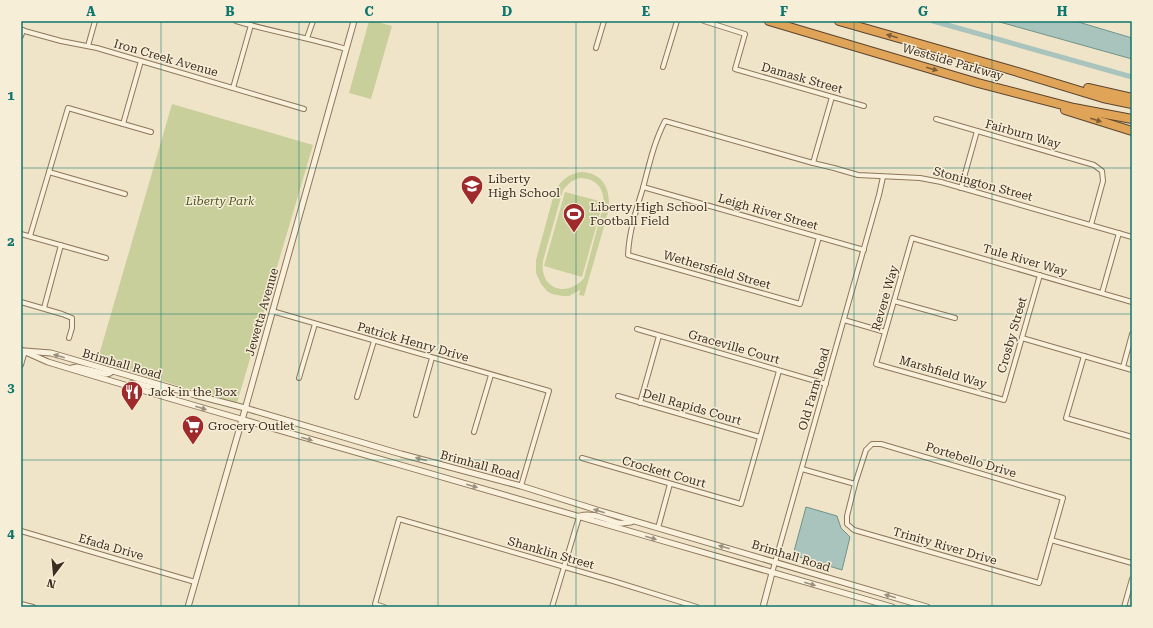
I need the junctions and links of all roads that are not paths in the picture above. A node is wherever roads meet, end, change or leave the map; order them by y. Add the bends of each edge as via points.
1 (95, 21) edge
2 (236, 21) edge
3 (313, 21) edge
4 (354, 21) edge
5 (604, 21) edge
6 (676, 21) edge
7 (704, 21) edge
8 (769, 21) edge
9 (840, 21) edge
10 (251, 25) junction
11 (22, 30) edge
12 (21, 36) edge
13 (307, 38) junction
14 (88, 46) junction
15 (346, 48) junction
16 (596, 48) dead end
17 (142, 61) junction
18 (663, 67) dead end
19 (1011, 70) junction
20 (978, 82) junction
21 (233, 88) junction
22 (832, 97) junction
23 (1132, 98) edge
24 (1132, 104) edge
25 (864, 106) dead end
26 (304, 109) dead end
27 (936, 119) dead end
28 (1132, 119) edge
29 (123, 124) junction
30 (977, 131) junction
31 (1132, 131) edge
32 (151, 132) dead end
33 (813, 163) junction
34 (49, 172) junction
35 (883, 177) junction
36 (643, 187) junction
37 (961, 188) junction
38 (125, 194) dead end
39 (1091, 225) junction
40 (1119, 233) junction
41 (21, 234) edge
42 (30, 236) junction
43 (819, 237) junction
44 (1132, 237) edge
45 (912, 238) joint
46 (61, 245) junction
47 (864, 250) junction
48 (106, 258) dead end
49 (1040, 275) junction
50 (1102, 293) junction
51 (894, 301) junction
52 (21, 302) edge
53 (1132, 302) edge
54 (44, 308) junction
55 (272, 311) junction
56 (955, 318) dead end
57 (844, 320) junction
58 (315, 324) junction
59 (637, 330) dead end
60 (885, 332) junction
61 (1132, 334) edge
62 (659, 336) junction
63 (69, 338) dead end
64 (1022, 338) junction
65 (374, 341) junction
66 (23, 350) edge
67 (1084, 356) junction
68 (432, 358) junction
69 (876, 364) joint
70 (21, 365) edge
71 (1123, 367) junction
72 (69, 368) junction
73 (1132, 370) edge
74 (112, 371) junction
75 (779, 371) junction
76 (491, 374) junction
77 (299, 378) dead end
78 (826, 384) junction
79 (128, 386) junction
80 (176, 390) junction
81 (618, 396) dead end
82 (357, 397) dead end
83 (1004, 400) joint
84 (640, 403) junction
85 (245, 408) junction
86 (416, 415) dead end
87 (242, 420) junction
88 (474, 432) dead end
89 (760, 437) junction
90 (1132, 438) edge
91 (582, 458) dead end
92 (802, 469) junction
93 (670, 484) junction
94 (855, 484) junction
95 (521, 486) junction
96 (579, 516) junction
97 (634, 521) junction
98 (658, 528) junction
99 (21, 532) edge
100 (1051, 540) junction
101 (775, 562) junction
102 (1132, 563) edge
103 (564, 567) junction
104 (772, 573) junction
105 (1132, 579) edge
106 (195, 582) junction
107 (21, 604) edge
108 (33, 607) edge
109 (188, 607) edge
110 (384, 607) edge
111 (552, 607) edge
112 (697, 607) edge
113 (763, 607) edge
114 (892, 607) edge
115 (927, 607) edge
116 (1124, 607) edge

1 - 14 street
2 - 10 street
3 - 13 street
4 - 15 street, Jewetta Avenue
5 - 16 street
6 - 18 street
7 - 22 street, Damask Street via 745,34 735,69
8 -> 20 highway, Westside Parkway
19 -> 9 highway, Westside Parkway
10 - 13 street
10 - 21 street
11 - 12 street
11 - 14 street, Iron Creek Avenue
13 - 15 street
14 - 17 street, Iron Creek Avenue
15 - 55 street, Jewetta Avenue
17 - 21 street, Iron Creek Avenue
17 - 29 street
19 - 23 highway
19 - 24 highway, Westside Parkway via 1103,98
20 - 28 highway, Westside Parkway via 1074,108
20 -> 31 highway
21 - 26 street, Iron Creek Avenue
22 - 25 street, Damask Street
22 - 33 street
27 - 30 street, Fairburn Way
29 - 32 street
29 - 34 street via 68,108
30 - 37 street
30 - 39 street, Fairburn Way via 1094,165 1102,171 1103,182
33 - 35 street, Stonington Street via 858,175
33 - 36 street, Stonington Street via 666,121 656,141
34 - 38 street
34 - 42 street
35 - 37 street, Stonington Street via 931,180
35 - 47 street, Old Farm Road
36 - 43 street, Leigh River Street
36 - 43 street, Wethersfield Street via 630,233 628,255 800,304
37 - 39 street, Stonington Street
39 - 40 street, Stonington Street
40 - 44 street, Stonington Street
40 - 50 street
41 - 42 street
42 - 46 street
43 - 47 street, Leigh River Street
45 - 49 street, Tule River Way
45 - 51 street, Revere Way
46 - 48 street
46 - 54 street
47 - 57 street, Old Farm Road
49 - 50 street, Tule River Way
49 - 64 street, Crosby Street
50 - 53 street, Tule River Way
51 - 56 street
51 - 60 street, Revere Way
52 - 54 street
54 - 63 street via 72,318
55 - 58 street, Patrick Henry Drive
55 - 85 street, Jewetta Avenue
57 - 60 street
57 - 78 street, Old Farm Road
58 - 65 street, Patrick Henry Drive
58 - 77 street
59 - 62 street, Graceville Court
60 - 69 street, Revere Way
61 - 71 street
62 - 75 street, Graceville Court
62 - 84 street
64 - 67 street
64 - 83 street, Crosby Street
65 - 68 street, Patrick Henry Drive
65 - 82 street
66 - 70 street
66 - 72 street, Brimhall Road via 48,362
74 -> 66 street, Brimhall Road via 51,353
67 - 71 street
67 - 90 street via 1066,418
68 - 76 street, Patrick Henry Drive
68 - 86 street
69 - 83 street, Marshfield Way
71 - 73 street
72 - 74 street via 77,367 106,374
72 - 79 street, Brimhall Road
74 - 80 street, Brimhall Road
75 - 78 street, Graceville Court
75 - 89 street
76 - 88 street
76 - 95 street, Patrick Henry Drive via 548,391
78 - 92 street, Old Farm Road
79 - 80 street via 135,383 165,391
79 -> 87 street, Brimhall Road
80 - 85 street, Brimhall Road
81 - 84 street, Dell Rapids Court
84 - 89 street, Dell Rapids Court
85 - 87 street, Jewetta Avenue
95 -> 85 street, Brimhall Road
87 -> 96 street, Brimhall Road
87 - 106 street, Jewetta Avenue
89 - 93 street, Crockett Court via 741,504
91 - 93 street, Crockett Court
92 - 94 street
92 - 101 street, Old Farm Road
93 - 98 street
94 - 100 street, Portebello Drive via 866,450 872,444 881,444 1063,498
94 - 100 street, Trinity River Drive via 847,516 847,524 854,530 1039,583
97 -> 95 street, Brimhall Road
96 - 97 street via 593,515 620,523
96 - 103 street
96 -> 104 street, Brimhall Road
97 - 98 street, Brimhall Road
101 -> 98 street, Brimhall Road
99 - 106 street, Efada Drive
100 - 102 street
101 - 104 street, Old Farm Road
115 -> 101 street, Brimhall Road
103 - 110 street, Shanklin Street via 399,519 375,604
103 - 111 street
103 - 112 street, Shanklin Street
104 - 113 street, Old Farm Road
104 -> 114 street, Brimhall Road
105 - 116 street
106 - 109 street, Jewetta Avenue
107 - 108 street

